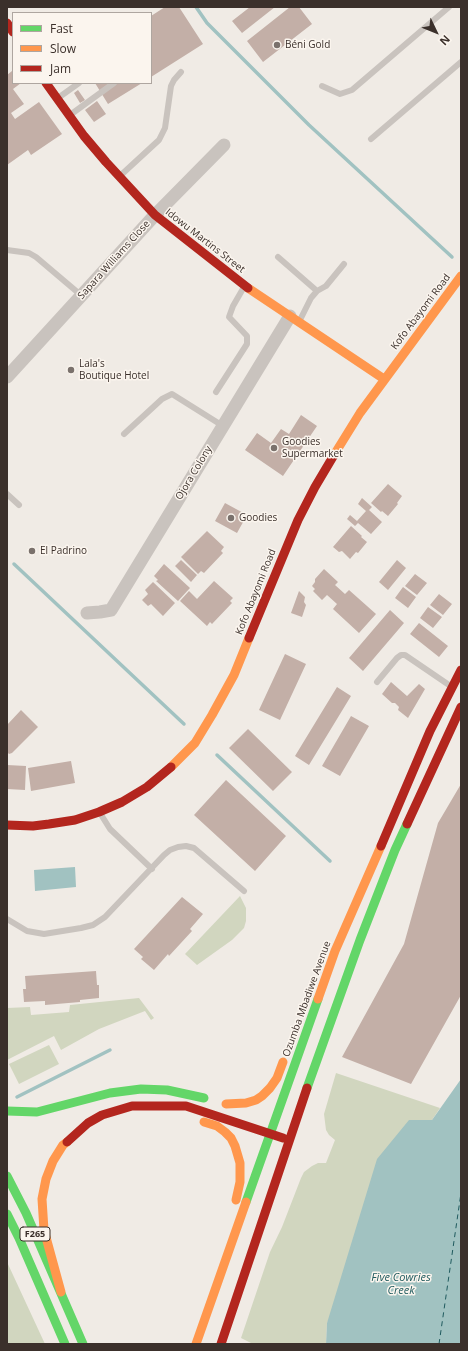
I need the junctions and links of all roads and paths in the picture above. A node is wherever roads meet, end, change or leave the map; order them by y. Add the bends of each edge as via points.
1 (449, 7) edge
2 (461, 62) edge
3 (181, 72) dead end
4 (47, 84) edge
5 (78, 84) edge
6 (113, 84) edge
7 (322, 86) dead end
8 (57, 98) junction
9 (69, 116) junction
10 (371, 139) dead end
11 (224, 145) dead end
12 (120, 176) junction
13 (155, 215) junction
14 (7, 250) edge
15 (278, 257) dead end
16 (344, 264) dead end
17 (461, 276) edge
18 (245, 286) junction
19 (317, 291) junction
20 (82, 296) junction
21 (295, 319) junction
22 (7, 377) edge
23 (384, 379) junction
24 (216, 392) dead end
25 (223, 426) junction
26 (124, 434) dead end
27 (7, 494) edge
28 (19, 505) dead end
29 (87, 613) dead end
30 (461, 670) edge
31 (377, 682) dead end
32 (452, 687) junction
33 (461, 707) edge
34 (99, 812) junction
35 (7, 825) edge
36 (152, 869) junction
37 (244, 891) dead end
38 (7, 919) edge
39 (335, 951) junction
40 (306, 1007) dead end
41 (286, 1055) dead end
42 (219, 1102) junction
43 (167, 1107) junction
44 (7, 1111) edge
45 (245, 1111) dead end
46 (184, 1115) dead end
47 (197, 1120) dead end
48 (280, 1124) junction
49 (270, 1133) junction
50 (290, 1141) junction
51 (7, 1176) edge
52 (7, 1214) edge
53 (231, 1243) junction
54 (23, 1270) dead end
55 (61, 1292) junction
56 (52, 1313) junction
57 (65, 1344) edge
58 (83, 1344) edge
59 (196, 1344) edge
60 (221, 1344) edge

1 - 7 lane via 352,90 340,94
2 - 10 lane
3 - 12 lane via 172,86 165,128 160,140
4 - 8 main road, Idowu Martins Street
5 - 8 lane
6 - 9 lane
8 - 9 main road, Idowu Martins Street
9 - 12 main road, Idowu Martins Street
11 - 13 street, Sapara Williams Close
12 - 13 main road, Idowu Martins Street
13 - 18 main road, Idowu Martins Street
13 - 20 street, Sapara Williams Close
14 - 20 lane via 29,253 36,257
15 - 19 lane
16 - 19 lane via 326,286
17 - 23 main road, Kofo Abayomi Road
18 - 21 main road, Idowu Martins Street
18 - 24 lane via 233,306 230,317 246,336 247,344
19 - 21 lane
20 - 22 street, Sapara Williams Close
21 - 23 main road, Idowu Martins Street
21 - 25 street, Ojora Colony
23 - 34 main road, Kofo Abayomi Road via 315,487 298,520 234,675 195,743 169,770 147,787
25 - 26 lane via 172,394 162,399
25 - 29 street, Ojora Colony via 111,610
27 - 28 lane
30 - 32 main road, Ozumba Mbadiwe Avenue
31 - 32 lane via 397,658 405,655
32 - 39 main road, Ozumba Mbadiwe Avenue via 430,731
33 - 48 main road, Ozumba Mbadiwe Avenue via 395,850 360,940
34 - 35 main road, Kofo Abayomi Road via 75,820 49,824
34 - 36 lane via 110,829
36 - 37 lane via 170,850 190,847 201,853
36 - 38 lane via 105,918 93,925 44,934 27,931
39 - 40 main road
39 - 48 main road, Ozumba Mbadiwe Avenue
41 - 42 main road via 277,1078 262,1096 246,1102
42 - 44 main road via 167,1090 141,1089 110,1093 37,1112
42 - 45 main road
43 - 46 main road
43 - 49 main road via 186,1106
43 - 55 main road via 132,1106 102,1115 76,1132 63,1145 53,1161 42,1199 44,1230
47 - 53 main road via 217,1126 225,1132 231,1138 240,1163 240,1182 232,1220
48 - 49 main road, Ozumba Mbadiwe Avenue
48 - 50 main road, Ozumba Mbadiwe Avenue
49 - 50 main road
49 - 53 main road, Ozumba Mbadiwe Avenue
50 - 60 main road, Ozumba Mbadiwe Avenue
51 - 55 main road, F265
52 - 56 main road, F265
53 - 59 main road, Ozumba Mbadiwe Avenue
54 - 56 main road
55 - 58 main road, F265
56 - 57 main road, F265

